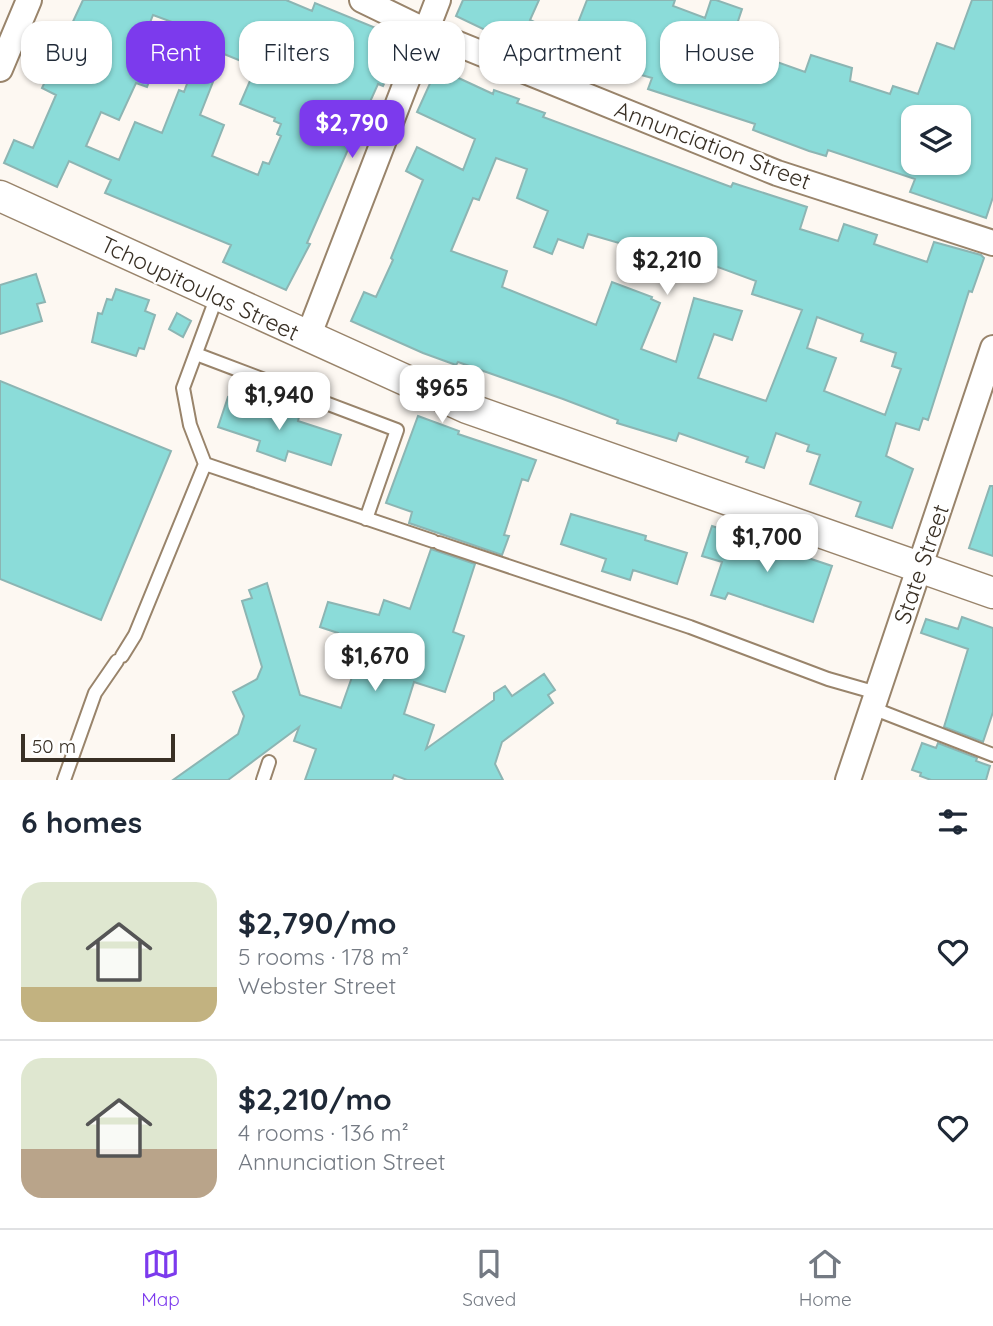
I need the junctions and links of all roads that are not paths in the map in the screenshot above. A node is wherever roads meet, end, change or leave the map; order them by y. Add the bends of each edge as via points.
1 (29, 0) edge
2 (362, 0) edge
3 (438, 0) edge
4 (405, 21) edge
5 (430, 21) edge
6 (465, 47) edge
7 (0, 69) edge
8 (406, 84) edge
9 (0, 196) edge
10 (993, 243) edge
11 (218, 296) junction
12 (308, 337) junction
13 (993, 348) edge
14 (196, 354) junction
15 (205, 464) junction
16 (366, 519) junction
17 (919, 569) junction
18 (993, 593) edge
19 (875, 701) junction
20 (993, 755) edge
21 (270, 762) dead end
22 (64, 780) edge
23 (263, 780) edge
24 (848, 780) edge

1 - 7 street
2 - 4 street, Annunciation Street
3 - 5 street
6 - 10 street, Annunciation Street via 776,173
8 - 12 street
9 - 11 street, Tchoupitoulas Street
11 - 12 street, Tchoupitoulas Street
11 - 14 lane
12 - 17 street, Tchoupitoulas Street via 467,408
13 - 17 street, State Street
14 - 15 lane via 183,388 190,425
14 - 16 lane via 397,430
15 - 16 lane
15 - 22 lane via 135,635 95,693
16 - 19 lane via 690,628
17 - 18 street, Tchoupitoulas Street
17 - 19 street, State Street
19 - 20 lane
19 - 24 street, State Street
21 - 23 lane

